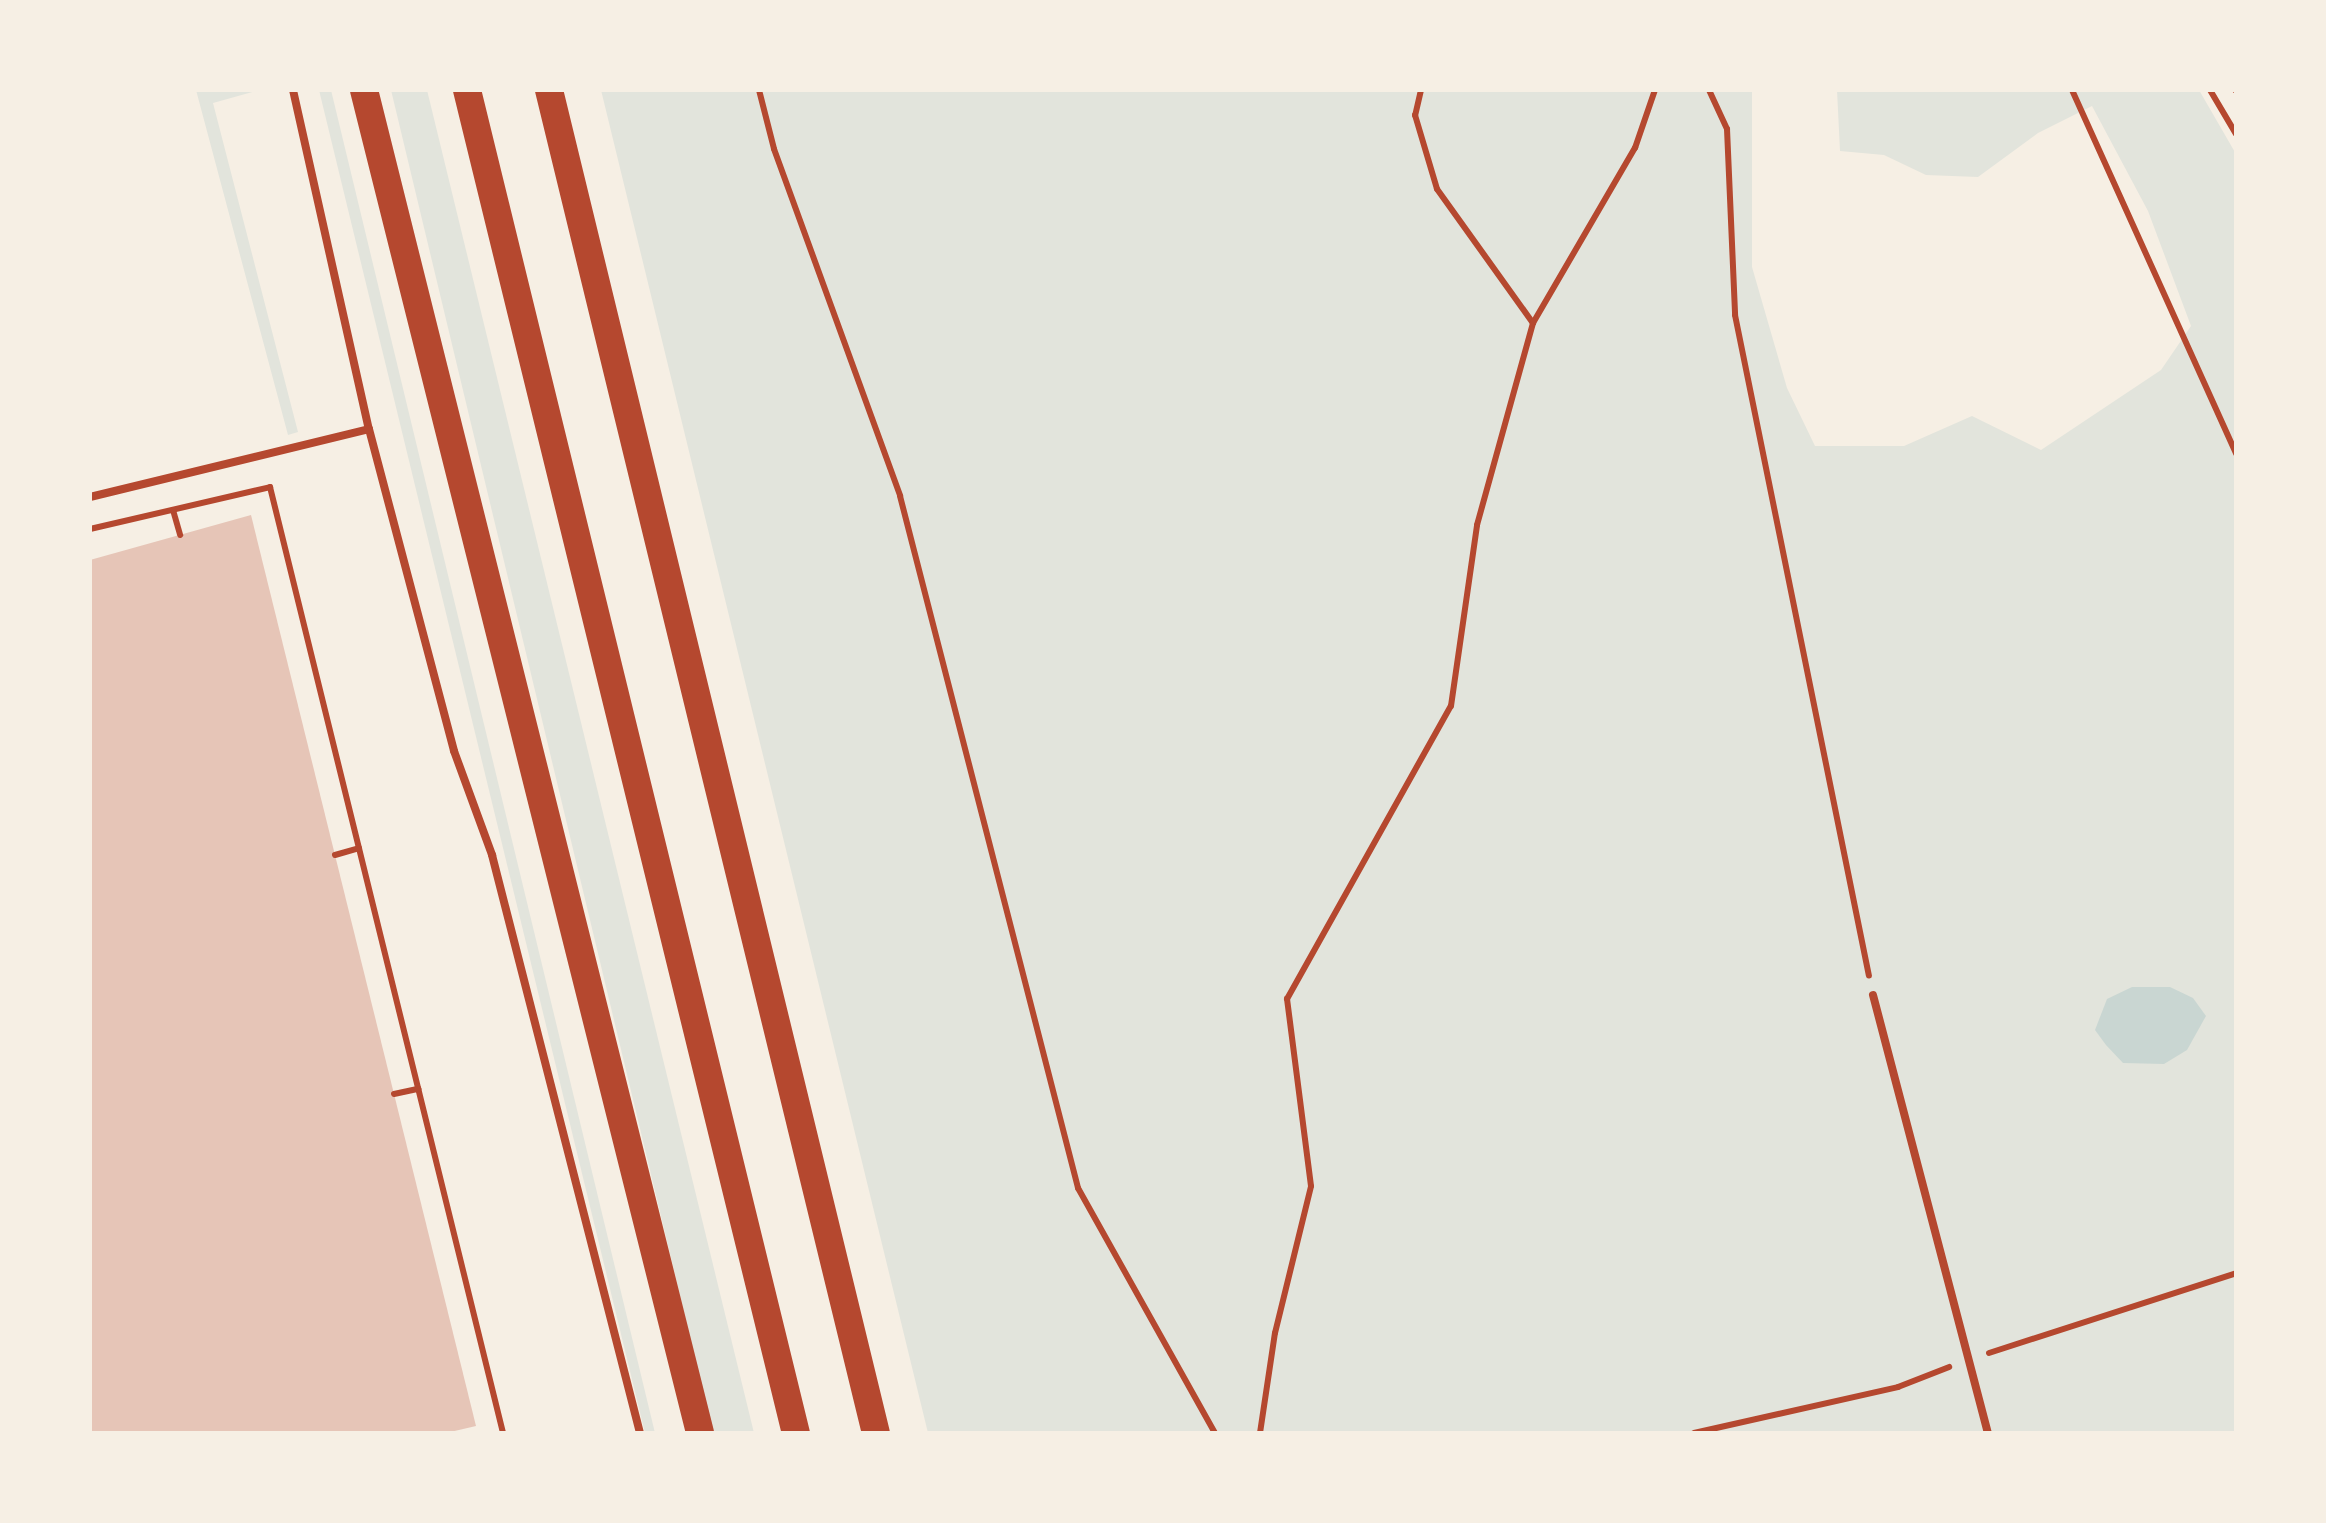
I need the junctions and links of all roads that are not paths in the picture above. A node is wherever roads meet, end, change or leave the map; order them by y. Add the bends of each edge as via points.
1 (294, 90) edge
2 (364, 90) edge
3 (468, 90) edge
4 (549, 90) edge
5 (370, 429) junction
6 (90, 496) edge
7 (1873, 995) road end
8 (640, 1433) edge
9 (700, 1433) edge
10 (796, 1433) edge
11 (876, 1433) edge
12 (1988, 1433) edge

1 - 5 lane
2 - 9 highway
3 - 10 highway
4 - 11 highway
5 - 6 lane
5 - 8 lane via 454,750 492,856
7 - 12 lane

